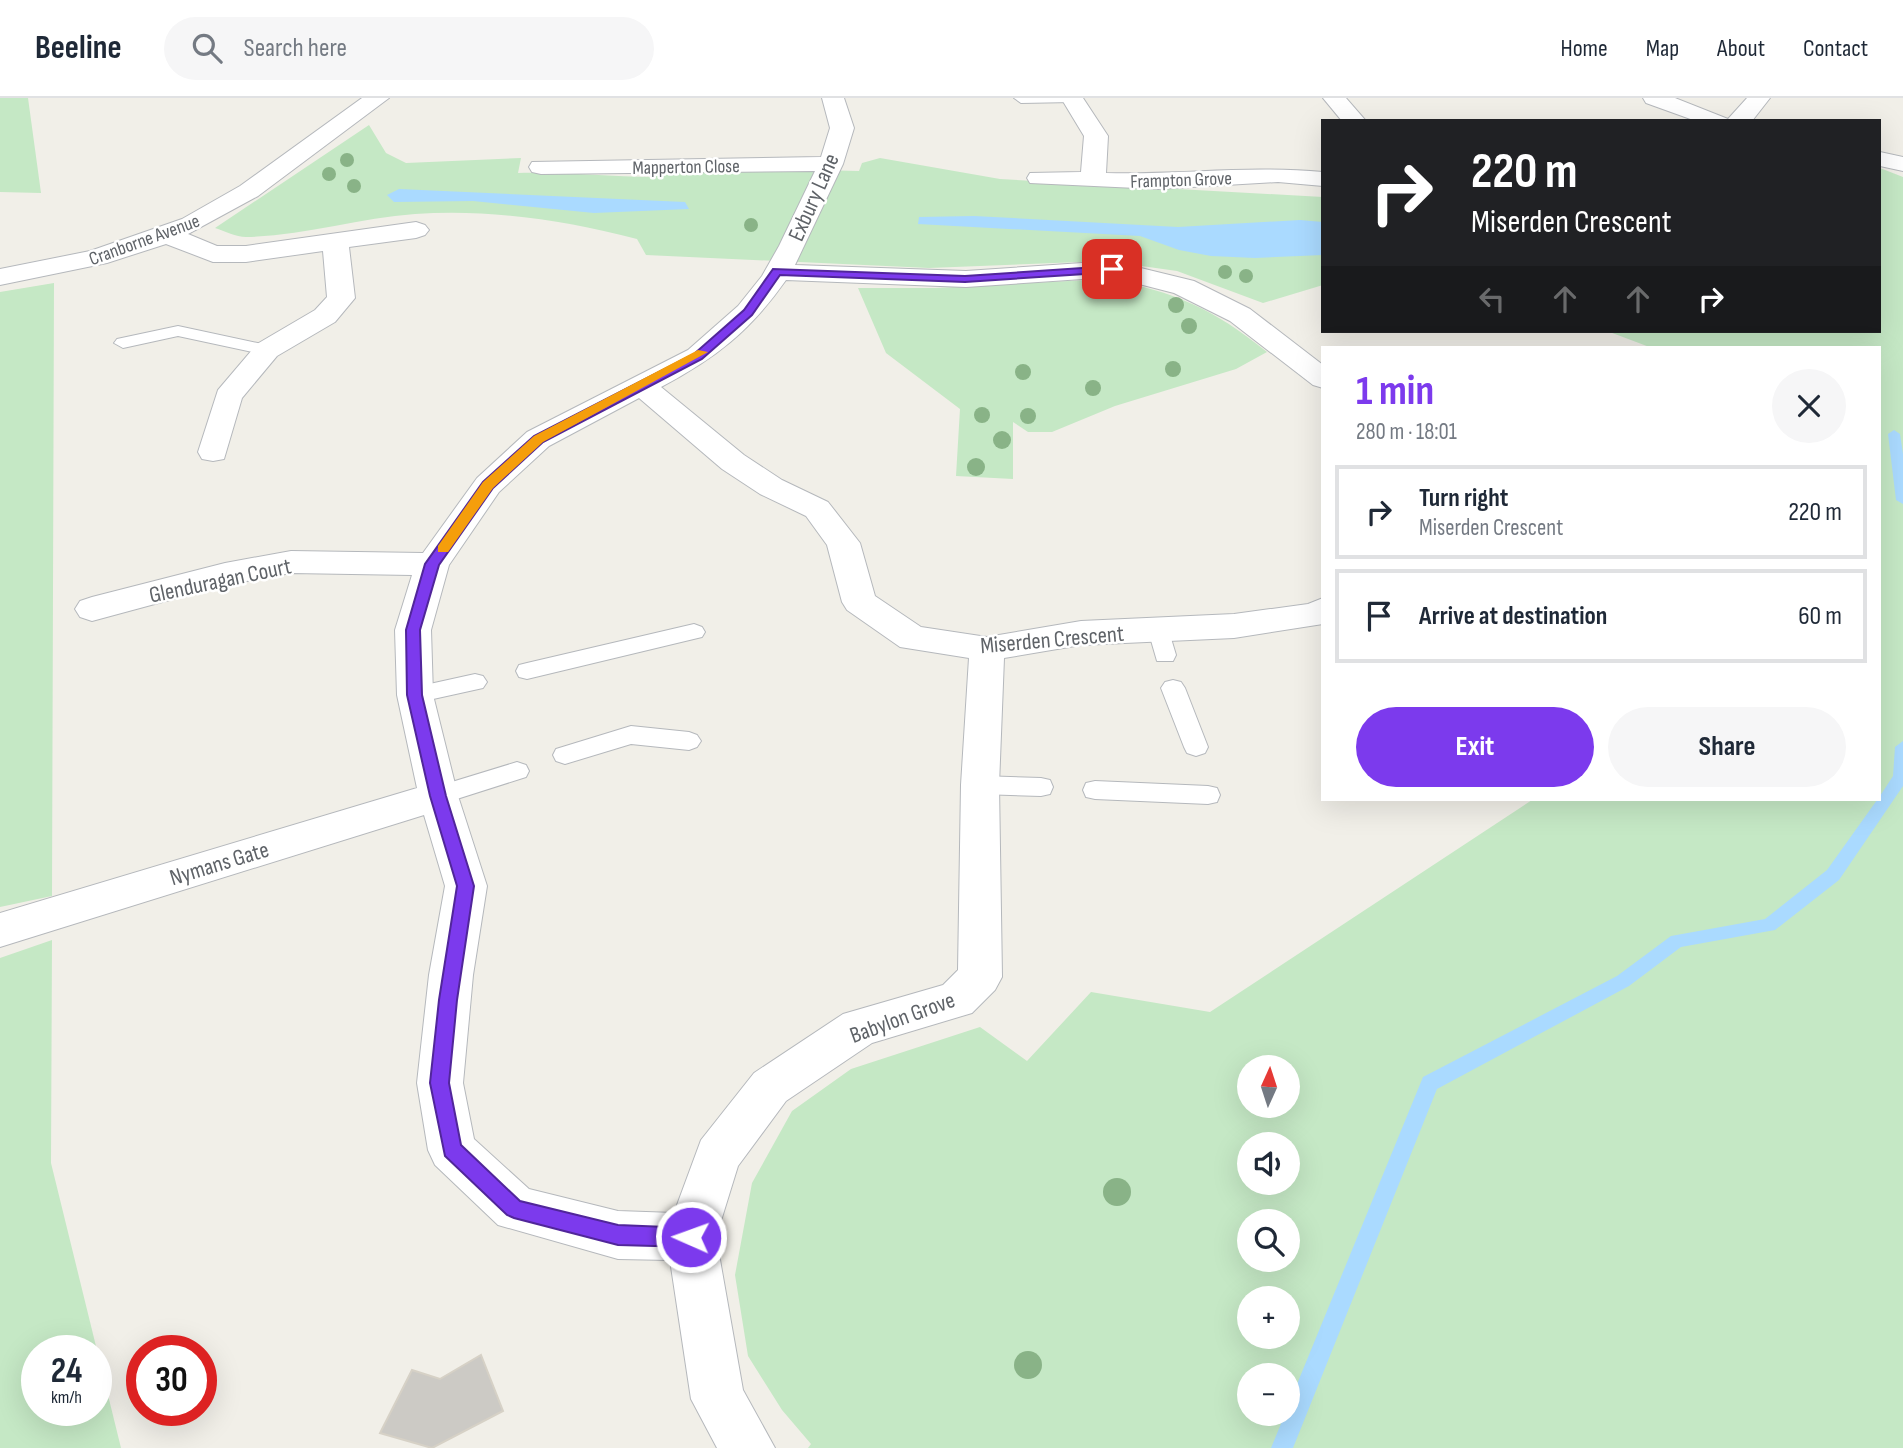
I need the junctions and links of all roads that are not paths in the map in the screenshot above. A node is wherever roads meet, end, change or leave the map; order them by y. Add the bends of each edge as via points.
1 (378, 98) edge
2 (833, 98) edge
3 (1073, 98) edge
4 (1334, 98) edge
5 (1654, 98) edge
6 (1759, 98) edge
7 (1021, 99) edge
8 (1353, 119) edge
9 (1712, 119) edge
10 (1741, 119) edge
11 (1881, 159) edge
12 (831, 164) junction
13 (1903, 164) edge
14 (541, 167) dead end
15 (1039, 178) dead end
16 (1321, 179) edge
17 (1093, 180) junction
18 (416, 230) dead end
19 (167, 235) junction
20 (335, 241) junction
21 (777, 272) junction
22 (0, 277) edge
23 (123, 343) dead end
24 (267, 350) junction
25 (1321, 377) edge
26 (641, 385) junction
27 (213, 452) dead end
28 (432, 564) junction
29 (92, 609) dead end
30 (1321, 615) edge
31 (694, 632) dead end
32 (987, 649) junction
33 (527, 671) dead end
34 (475, 681) dead end
35 (1173, 688) dead end
36 (415, 695) junction
37 (689, 741) dead end
38 (1196, 747) dead end
39 (565, 755) dead end
40 (517, 771) dead end
41 (979, 785) junction
42 (1041, 787) dead end
43 (1095, 790) dead end
44 (1208, 795) dead end
45 (438, 796) junction
46 (0, 930) edge
47 (691, 1237) junction
48 (748, 1448) edge

1 - 19 street, Cranborne Avenue via 340,119 250,191
2 - 12 street, Exbury Lane via 842,128
3 - 7 lane
3 - 17 street via 1096,136
4 - 8 street
5 - 9 street
6 - 10 street
11 - 13 street
12 - 14 street, Mapperton Close
12 - 21 street, Exbury Lane
15 - 17 street, Frampton Grove
16 - 17 street, Frampton Grove via 1278,175 1158,183
18 - 20 street
19 - 20 street via 213,254
19 - 22 street, Cranborne Avenue via 62,267
20 - 24 street via 341,298 325,316
21 - 25 street via 965,279 1112,269 1184,288 1240,315
21 - 26 street, Exbury Lane via 748,312 698,356
23 - 24 lane via 178,331
24 - 27 street via 228,396
26 - 28 street, Exbury Lane via 538,439 488,485
26 - 32 street, Miserden Crescent via 733,462 817,509 843,543 859,602 912,638
28 - 29 street, Glenduragan Court via 291,562
28 - 36 street, Exbury Lane via 413,630
30 - 32 street, Miserden Crescent via 1234,626 1162,643 1081,633
31 - 33 lane
32 - 41 street, Babylon Grove
34 - 36 lane
35 - 38 lane
36 - 45 street, Exbury Lane
37 - 39 lane via 631,736
40 - 45 lane
41 - 42 lane
41 - 47 street, Babylon Grove via 980,977 957,1000 859,1028 770,1087 718,1156
43 - 44 lane
45 - 46 street, Nymans Gate
45 - 47 street, Exbury Lane via 466,886 440,1083 452,1150 514,1209 618,1235
47 - 48 street, Babylon Grove via 718,1399

